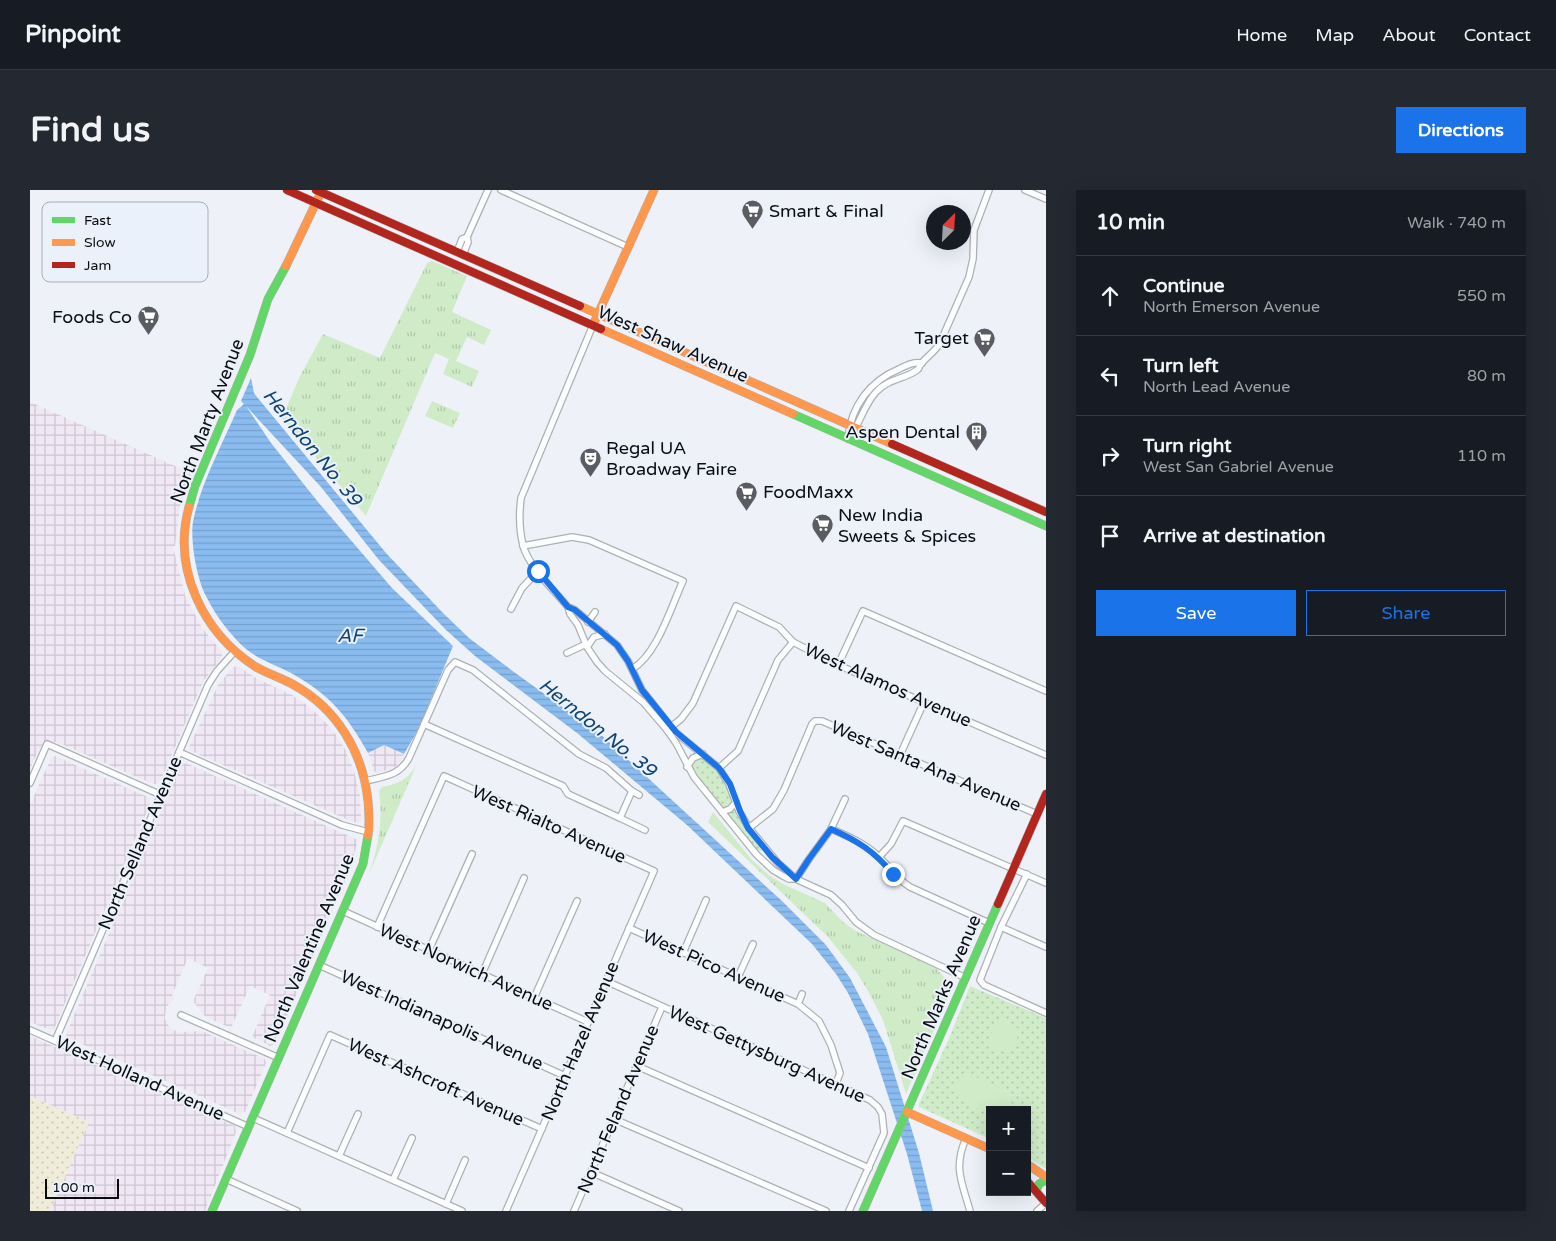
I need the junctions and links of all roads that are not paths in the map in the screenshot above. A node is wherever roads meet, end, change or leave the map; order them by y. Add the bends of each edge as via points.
1 (287, 190) edge
2 (488, 190) edge
3 (501, 190) edge
4 (654, 190) edge
5 (989, 190) edge
6 (1025, 190) edge
7 (319, 191) edge
8 (1046, 199) edge
9 (316, 202) junction
10 (628, 247) junction
11 (425, 251) junction
12 (460, 253) junction
13 (598, 314) junction
14 (593, 325) junction
15 (710, 378) junction
16 (783, 396) junction
17 (853, 427) junction
18 (848, 439) junction
19 (920, 470) junction
20 (982, 484) junction
21 (974, 493) junction
22 (1046, 512) edge
23 (1046, 517) edge
24 (1046, 526) edge
25 (523, 546) junction
26 (538, 571) junction
27 (568, 607) junction
28 (511, 609) dead end
29 (595, 612) dead end
30 (588, 622) junction
31 (605, 634) junction
32 (793, 642) junction
33 (587, 646) junction
34 (235, 651) junction
35 (567, 653) dead end
36 (838, 665) junction
37 (632, 670) junction
38 (1046, 691) edge
39 (924, 702) junction
40 (424, 724) junction
41 (669, 729) junction
42 (179, 752) junction
43 (703, 754) junction
44 (900, 755) junction
45 (1046, 755) edge
46 (687, 767) junction
47 (719, 768) junction
48 (366, 781) junction
49 (30, 783) edge
50 (632, 791) junction
51 (1046, 794) edge
52 (161, 795) junction
53 (639, 795) dead end
54 (845, 799) dead end
55 (736, 802) junction
56 (722, 812) junction
57 (1038, 814) junction
58 (620, 818) junction
59 (748, 828) junction
60 (831, 829) junction
61 (645, 830) dead end
62 (368, 832) junction
63 (472, 854) dead end
64 (879, 857) junction
65 (1013, 868) junction
66 (654, 871) joint
67 (1027, 874) junction
68 (524, 878) dead end
69 (796, 879) junction
70 (1046, 883) edge
71 (706, 900) dead end
72 (577, 902) dead end
73 (343, 911) junction
74 (988, 923) junction
75 (377, 927) junction
76 (1001, 927) junction
77 (629, 928) junction
78 (753, 944) dead end
79 (1046, 947) edge
80 (429, 950) junction
81 (684, 953) junction
82 (319, 965) junction
83 (482, 974) junction
84 (738, 977) junction
85 (966, 978) junction
86 (606, 981) junction
87 (802, 994) dead end
88 (534, 998) junction
89 (798, 1004) junction
90 (662, 1007) junction
91 (1046, 1012) edge
92 (181, 1015) dead end
93 (588, 1022) junction
94 (30, 1030) edge
95 (55, 1041) junction
96 (278, 1058) junction
97 (637, 1066) junction
98 (565, 1076) junction
99 (835, 1086) junction
100 (907, 1112) junction
101 (358, 1114) dead end
102 (253, 1118) junction
103 (614, 1119) junction
104 (249, 1127) junction
105 (542, 1129) junction
106 (287, 1133) junction
107 (412, 1138) dead end
108 (966, 1138) junction
109 (986, 1147) edge
110 (339, 1156) junction
111 (465, 1160) dead end
112 (1031, 1167) edge
113 (869, 1168) junction
114 (591, 1172) junction
115 (1046, 1178) edge
116 (226, 1179) junction
117 (393, 1180) junction
118 (1031, 1185) edge
119 (1036, 1190) junction
120 (1046, 1203) edge
121 (446, 1204) junction
122 (212, 1211) edge
123 (297, 1211) edge
124 (462, 1211) edge
125 (506, 1211) edge
126 (574, 1211) edge
127 (679, 1211) edge
128 (826, 1211) edge
129 (849, 1211) edge
130 (863, 1211) edge
131 (970, 1211) edge
132 (1037, 1211) edge

1 - 9 main road, West Shaw Avenue
2 - 12 street via 467,237 468,242
3 - 10 street
4 - 10 main road
5 - 17 street via 974,230 969,278 940,343 918,369 891,381 877,392
6 - 8 street
7 - 9 main road, North Marty Avenue
7 - 12 main road, West Shaw Avenue
9 - 11 main road, West Shaw Avenue
9 - 34 main road, North Marty Avenue via 265,305 250,356 187,511 185,557 193,590 207,619
10 - 13 main road
11 - 12 main road via 433,248 454,257
11 - 14 main road, West Shaw Avenue
12 - 13 main road, West Shaw Avenue
13 - 14 main road
13 - 16 main road, West Shaw Avenue
14 - 15 main road, West Shaw Avenue
14 - 25 street via 523,491 519,521
15 - 16 main road via 719,374 760,392
15 - 18 main road, West Shaw Avenue
16 - 17 main road, West Shaw Avenue
17 - 18 street
17 - 20 main road, West Shaw Avenue
18 - 19 main road, West Shaw Avenue
19 - 20 main road via 928,467 972,486
19 - 21 main road, West Shaw Avenue
20 - 22 main road, West Shaw Avenue
21 - 23 main road via 982,491
21 - 24 main road, West Shaw Avenue
25 - 26 street
25 - 37 street via 572,537 590,540 683,581 653,649
26 - 27 street
26 - 28 street via 522,588
27 - 30 street
27 - 33 street
29 - 30 street
30 - 31 street
31 - 33 street via 594,637
31 - 37 street via 623,652
32 - 36 street, West Alamos Avenue
32 - 41 street, West Alamos Avenue via 779,627 736,606 693,703
32 - 47 street via 778,660 738,751
33 - 35 street
33 - 41 street via 605,671 636,695
34 - 42 street, North Selland Avenue via 208,685
34 - 48 main road, North Marty Avenue via 256,667 304,691 329,712 352,743
36 - 38 street via 863,611
36 - 39 street, West Alamos Avenue
37 - 41 street
39 - 44 street
39 - 45 street, West Alamos Avenue
40 - 48 street via 404,767 394,774
40 - 50 street via 448,670 456,662 473,670 579,754 606,768
40 - 58 street via 563,786 568,794
41 - 43 street
41 - 46 street
42 - 52 street, North Selland Avenue
42 - 62 street via 342,824
43 - 46 street via 693,758
43 - 47 street
44 - 57 street, West Santa Ana Avenue
44 - 59 street, West Santa Ana Avenue via 822,721 815,721 784,790 772,809
46 - 56 street
47 - 55 street via 730,784
48 - 62 main road, North Valentine Avenue
49 - 52 street via 47,744
50 - 53 street
50 - 58 street
51 - 57 main road, North Marks Avenue
52 - 95 street, North Selland Avenue
54 - 60 street
55 - 56 street
55 - 59 street
56 - 69 street via 764,862 783,876
57 - 65 main road, North Marks Avenue
58 - 61 street
59 - 69 street
60 - 64 street
60 - 69 street
62 - 73 main road, North Valentine Avenue via 363,864
63 - 80 street
64 - 65 street via 903,821
64 - 74 street via 910,887
65 - 67 street
65 - 74 main road, North Marks Avenue
66 - 75 street, West Rialto Avenue via 444,776
66 - 77 street, North Hazel Avenue
67 - 70 street
67 - 76 street, North Marks Avenue
68 - 83 street
69 - 85 street via 831,895 856,922 874,935
71 - 81 street
72 - 88 street
73 - 75 street, West Norwich Avenue
73 - 82 main road, North Valentine Avenue
74 - 85 main road, North Marks Avenue
75 - 80 street, West Norwich Avenue
76 - 79 street
76 - 91 street, North Marks Avenue via 980,980 984,985
77 - 81 street, West Pico Avenue
77 - 86 street, North Hazel Avenue
78 - 84 street
80 - 83 street, West Norwich Avenue
81 - 84 street, West Pico Avenue
82 - 96 main road, North Valentine Avenue
82 - 98 street, West Indianapolis Avenue
83 - 88 street, West Norwich Avenue
84 - 89 street, West Pico Avenue
85 - 100 main road, North Marks Avenue
86 - 90 street, West Gettysburg Avenue
86 - 93 street, North Hazel Avenue
87 - 89 street, West Pico Avenue
88 - 93 street, West Norwich Avenue
89 - 99 street, West Pico Avenue via 819,1021 831,1045 840,1073
90 - 97 street, North Feland Avenue
90 - 99 street, West Gettysburg Avenue
92 - 96 street
93 - 98 street, North Hazel Avenue
94 - 95 street, West Holland Avenue
95 - 104 street, West Holland Avenue
96 - 102 main road, North Valentine Avenue
97 - 103 street, North Feland Avenue
97 - 113 street
98 - 105 street, North Hazel Avenue
99 - 113 street, West Gettysburg Avenue via 870,1100 882,1114 884,1133
100 - 108 main road
100 - 130 main road, North Marks Avenue
101 - 110 street
102 - 104 main road, North Valentine Avenue
102 - 106 street
103 - 114 street, North Feland Avenue
103 - 128 street
104 - 116 main road, North Valentine Avenue
105 - 106 street, West Ashcroft Avenue via 330,1035
105 - 125 street, North Hazel Avenue
106 - 110 street
107 - 117 street
108 - 109 main road
108 - 131 street via 959,1156 959,1170
110 - 117 street
111 - 121 street
112 - 115 main road
113 - 129 street, West Gettysburg Avenue
114 - 126 street, North Feland Avenue
114 - 127 street
115 - 119 main road
116 - 122 main road, North Valentine Avenue
116 - 123 street
117 - 121 street
118 - 119 main road
119 - 120 main road
120 - 132 street
121 - 124 street

